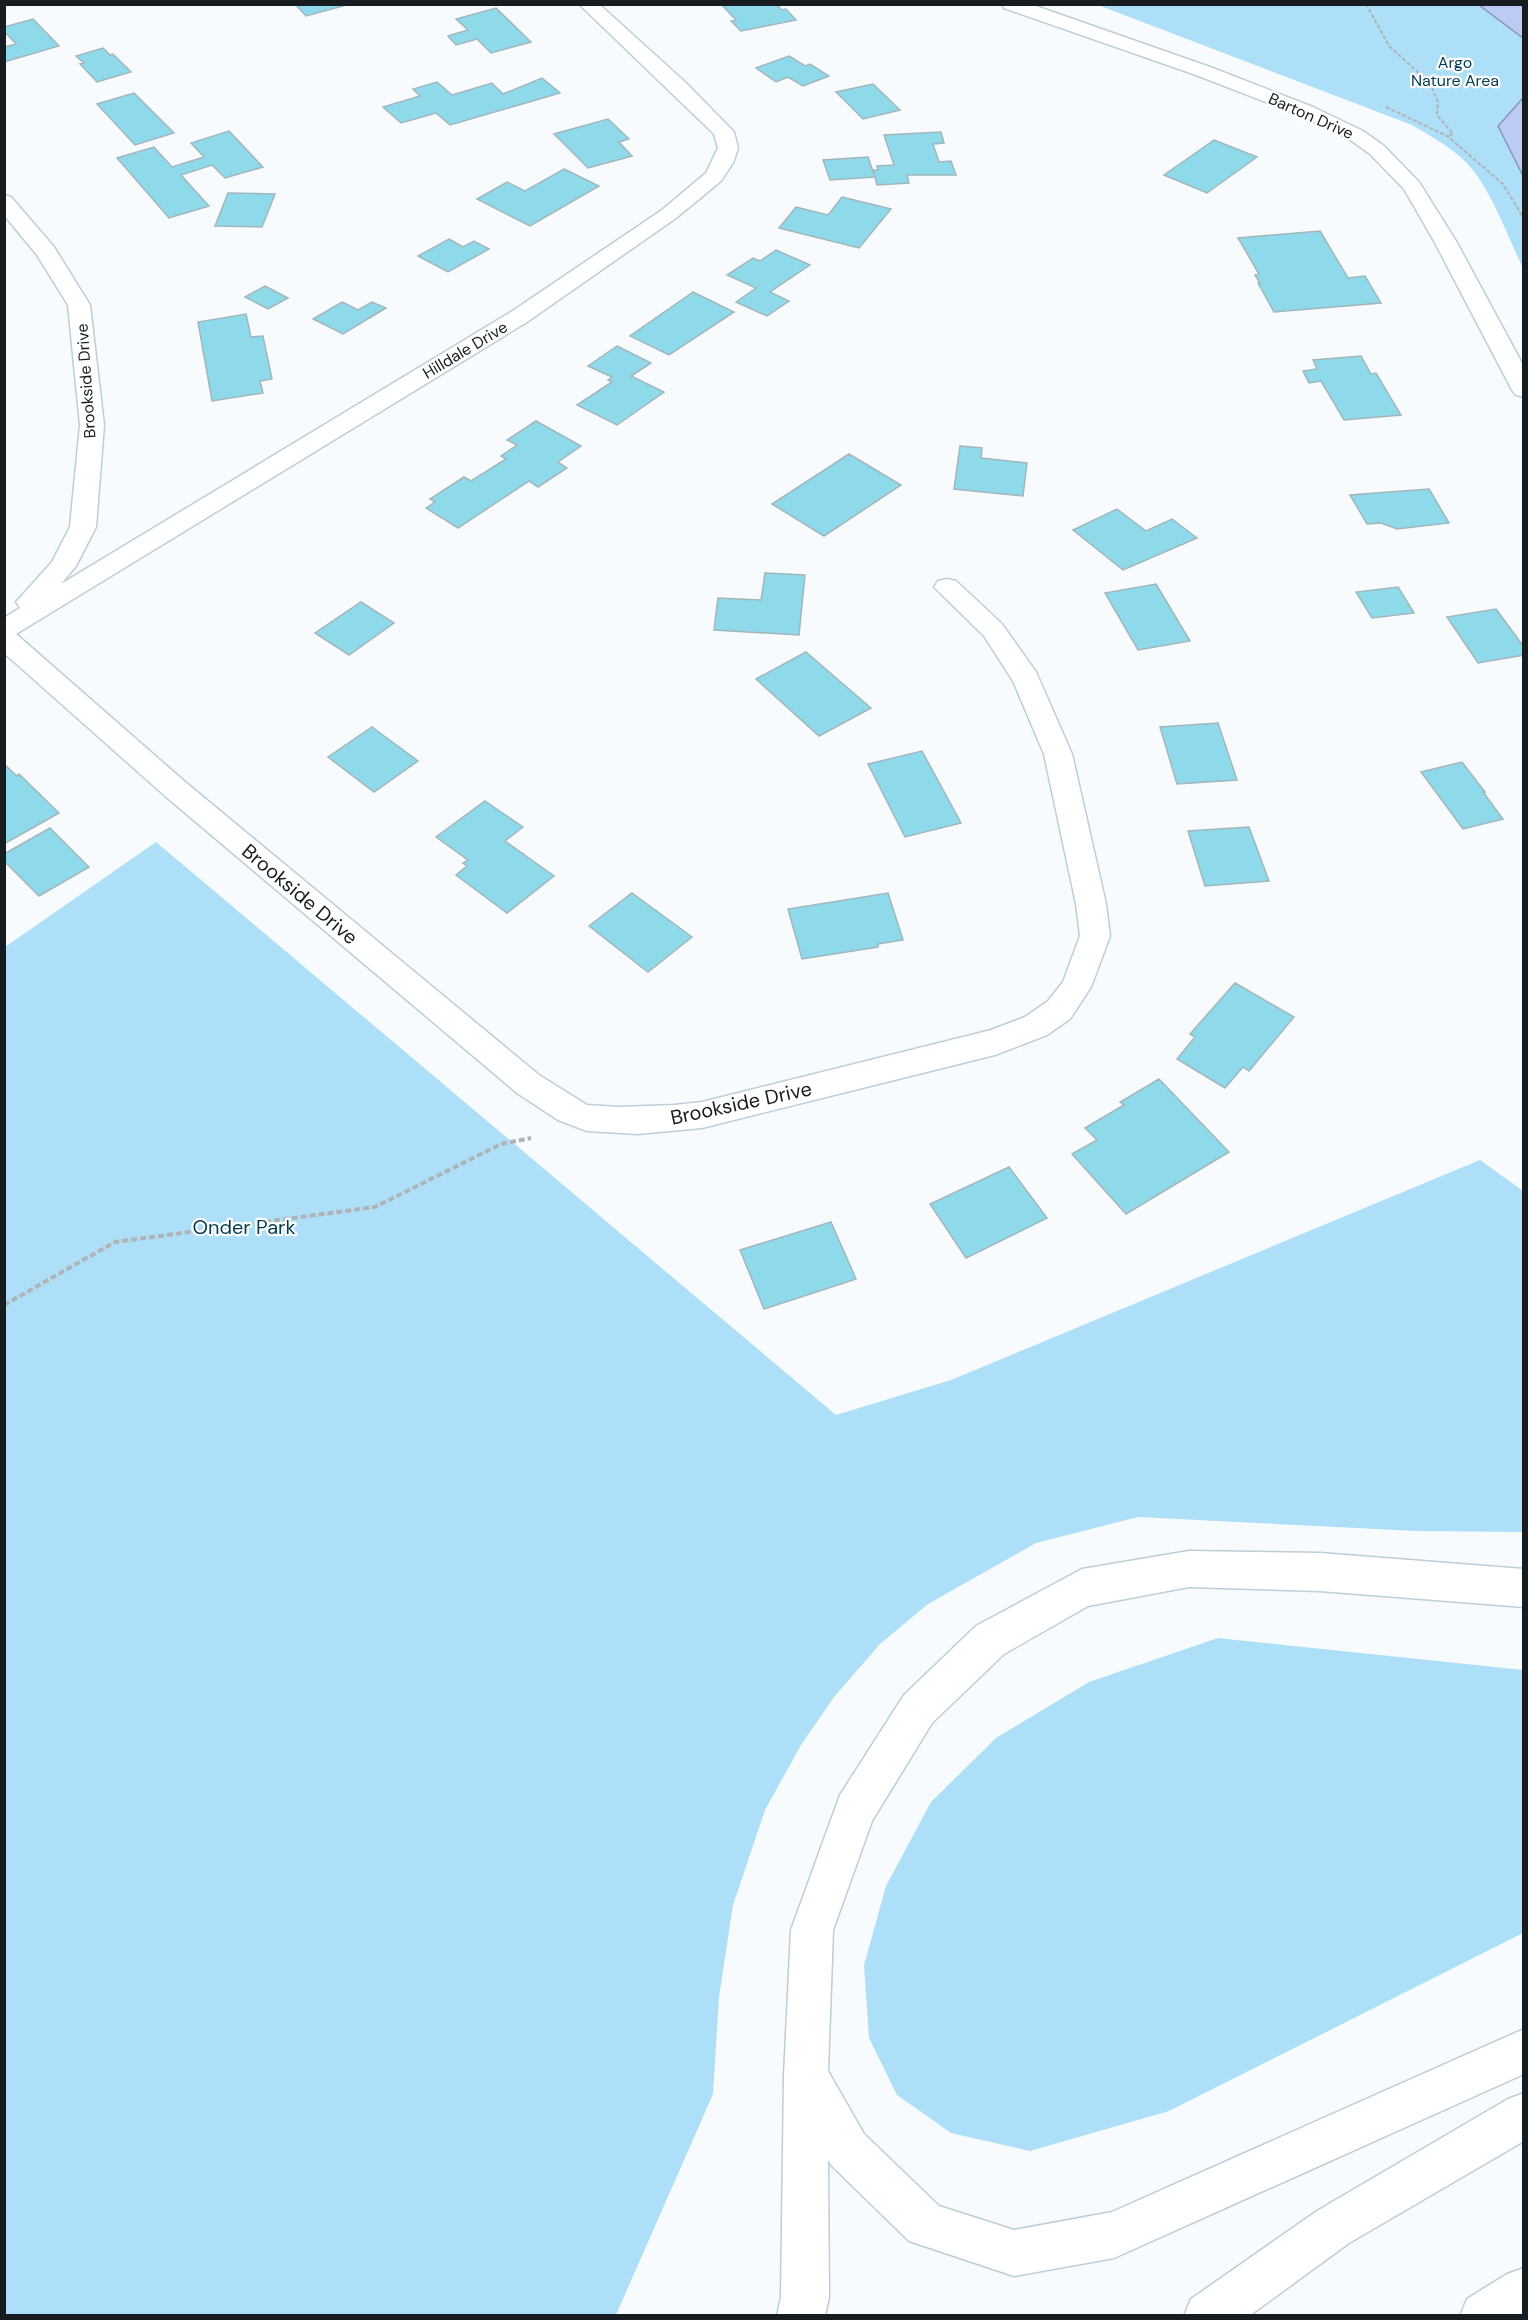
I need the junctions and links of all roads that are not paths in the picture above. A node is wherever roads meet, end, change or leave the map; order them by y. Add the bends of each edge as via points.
1 (588, 4) edge
2 (1011, 4) edge
3 (4, 201) edge
4 (1524, 390) edge
5 (947, 587) dead end
6 (4, 629) edge
7 (4, 638) edge
8 (1524, 1588) edge
9 (1524, 2051) edge
10 (806, 2076) junction
11 (1524, 2115) edge
12 (1524, 2291) edge
13 (801, 2316) edge
14 (1208, 2316) edge
15 (1484, 2316) edge

1 - 6 main road, Hilldale Drive via 724,132 728,148 714,177 669,214 519,317
2 - 4 main road, Barton Drive via 1296,107 1341,127 1377,150 1412,186
3 - 6 main road, Brookside Drive via 46,252 80,305 92,425 83,527 63,566
5 - 7 main road, Brookside Drive via 993,630 1026,679 1058,754 1095,936 1076,987 1059,1010 1036,1026 995,1042 702,1115 654,1120 578,1116 528,1084 174,788
8 - 10 main road via 1320,1572 1189,1569 1082,1588 990,1640 918,1709 855,1810 812,1930
9 - 10 main road via 1114,2235 1014,2253 925,2225 848,2150
10 - 13 main road via 805,2297
11 - 14 main road via 1333,2227
12 - 15 main road

